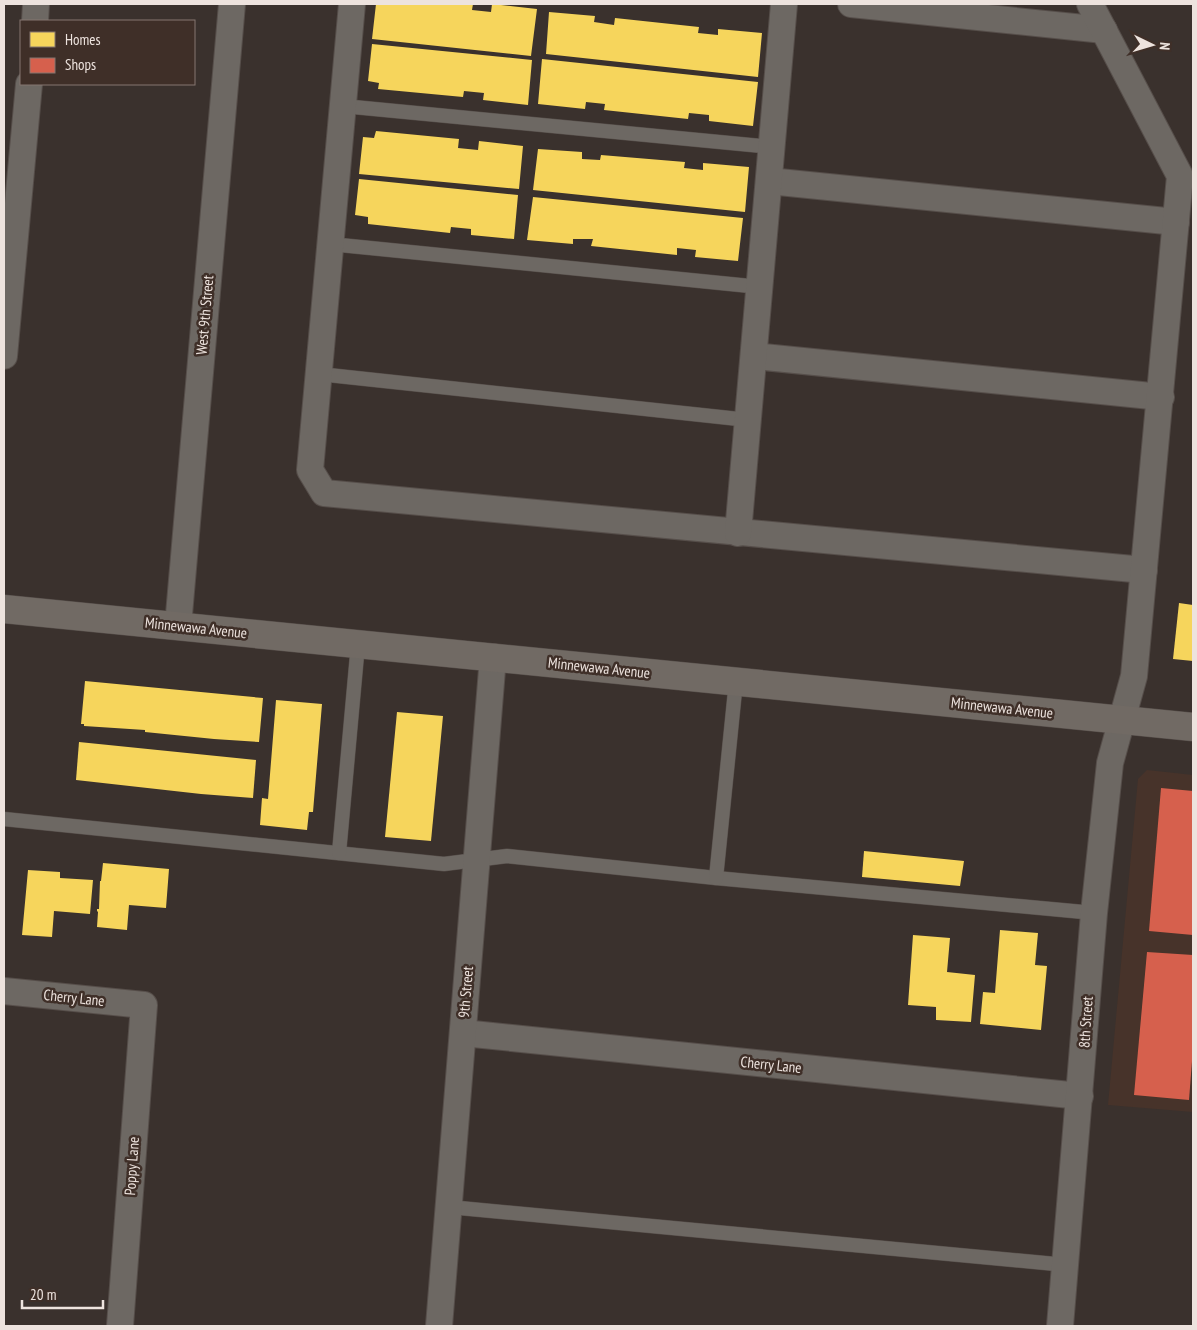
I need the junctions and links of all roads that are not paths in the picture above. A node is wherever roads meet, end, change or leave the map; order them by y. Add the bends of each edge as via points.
1 (36, 4) edge
2 (232, 4) edge
3 (352, 4) edge
4 (784, 4) edge
5 (851, 4) edge
6 (1090, 4) edge
7 (35, 20) edge
8 (1104, 30) junction
9 (29, 85) edge
10 (343, 106) junction
11 (772, 146) junction
12 (769, 181) junction
13 (1176, 222) junction
14 (330, 244) junction
15 (760, 287) junction
16 (4, 356) edge
17 (754, 356) junction
18 (319, 374) junction
19 (1160, 397) junction
20 (748, 420) junction
21 (738, 533) junction
22 (1144, 570) junction
23 (4, 609) edge
24 (178, 626) junction
25 (358, 644) junction
26 (493, 657) junction
27 (736, 681) junction
28 (1122, 720) junction
29 (1193, 727) edge
30 (4, 820) edge
31 (339, 853) junction
32 (478, 859) junction
33 (716, 878) junction
34 (1094, 913) junction
35 (4, 991) edge
36 (144, 1005) joint
37 (463, 1033) junction
38 (1080, 1096) junction
39 (449, 1207) junction
40 (1066, 1265) junction
41 (120, 1326) edge
42 (439, 1326) edge
43 (1060, 1326) edge

1 - 7 street
2 - 24 street, West 9th Street
3 - 10 street
4 - 11 street
5 - 8 street
6 - 8 street, 8th Street
8 - 13 street, 8th Street via 1180,176
9 - 16 street
10 - 11 lane
10 - 14 street
11 - 12 street
12 - 13 street
12 - 15 street
13 - 19 street, 8th Street
14 - 15 lane
14 - 18 street
15 - 17 street
17 - 19 street
17 - 20 street
18 - 20 lane
18 - 21 street via 310,470 324,493
19 - 22 street, 8th Street
20 - 21 street
21 - 22 street
22 - 28 street, 8th Street via 1134,676
23 - 24 main road, Minnewawa Avenue
24 - 25 main road, Minnewawa Avenue
25 - 26 main road, Minnewawa Avenue
25 - 31 lane
26 - 27 main road, Minnewawa Avenue
26 - 32 street, 9th Street
27 - 28 main road, Minnewawa Avenue
27 - 33 lane
28 - 29 main road, Minnewawa Avenue
28 - 34 street, 8th Street via 1110,763
30 - 31 lane
31 - 32 lane via 444,864
32 - 33 lane via 507,856
32 - 37 street, 9th Street
33 - 34 lane
34 - 38 street, 8th Street
35 - 36 street, Cherry Lane
36 - 41 street, Poppy Lane
37 - 38 street, Cherry Lane
37 - 39 street, 9th Street
38 - 40 street, 8th Street
39 - 40 lane
39 - 42 street, 9th Street
40 - 43 street, 8th Street

